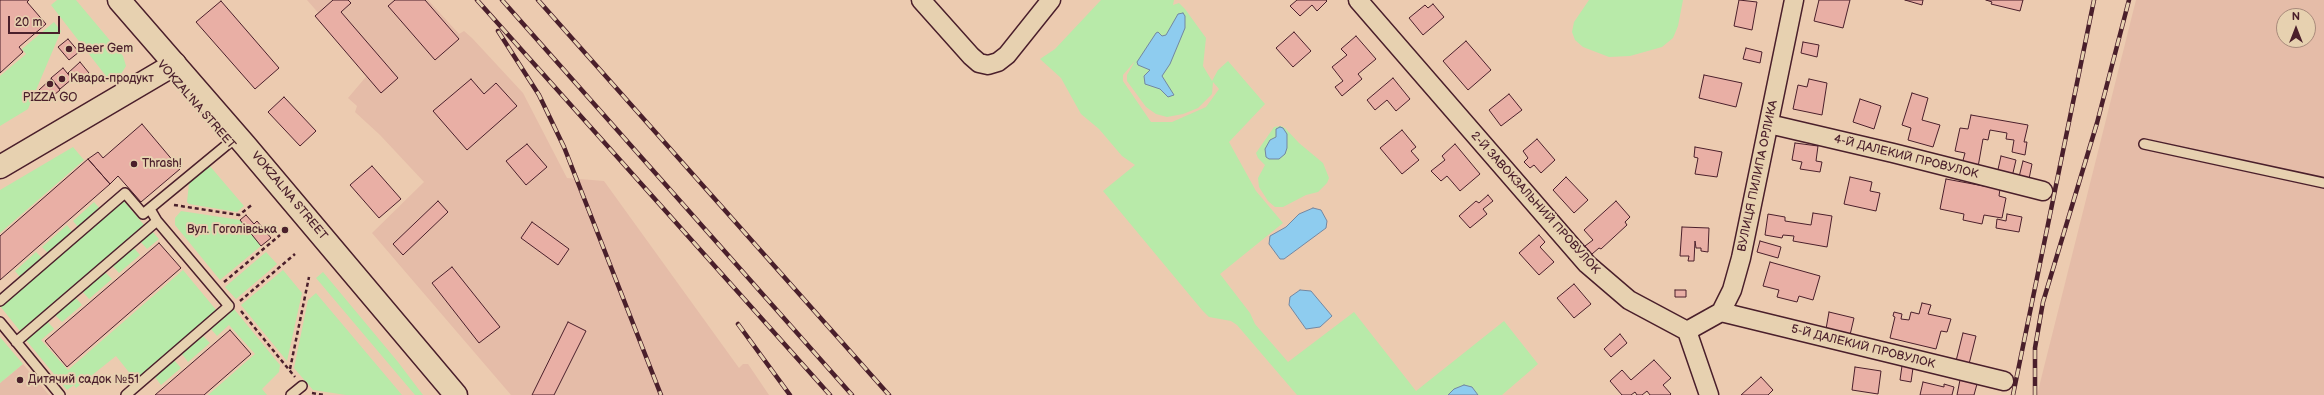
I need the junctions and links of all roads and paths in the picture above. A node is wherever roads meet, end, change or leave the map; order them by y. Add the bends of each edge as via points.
1 (105, 0) edge
2 (119, 0) edge
3 (921, 0) edge
4 (1051, 0) edge
5 (1358, 0) edge
6 (1794, 0) edge
7 (170, 67) junction
8 (1769, 124) junction
9 (229, 143) junction
10 (2144, 144) dead end
11 (1, 164) edge
12 (2324, 183) edge
13 (2043, 191) dead end
14 (157, 202) junction
15 (253, 204) dead end
16 (150, 209) junction
17 (157, 221) junction
18 (280, 235) dead end
19 (295, 254) dead end
20 (309, 277) dead end
21 (215, 290) junction
22 (0, 301) edge
23 (1721, 312) junction
24 (0, 322) edge
25 (1687, 331) junction
26 (16, 342) junction
27 (290, 369) junction
28 (2004, 381) dead end
29 (302, 386) joint
30 (1705, 393) edge
31 (60, 395) edge
32 (126, 395) edge
33 (291, 395) edge
34 (439, 395) edge
35 (456, 395) edge

1 - 7 main road, VOKZAL'NA STREET
2 - 7 main road, VOKZALNA STREET
3 - 4 street via 971,56 979,63 988,65 998,62 1007,55
5 - 25 street, 2-Й ЗАВОКЗАЛЬНИЙ ПРОВУЛОК via 1586,264 1629,300
6 - 8 street, ВУЛИЦЯ ПИЛИПА ОРЛИКА
7 - 9 main road, VOKZAL'NA STREET
7 - 11 main road
7 - 35 main road, VOKZALNA STREET
8 - 13 street, 4-Й ДАЛЕКИЙ ПРОВУЛОК
8 - 23 street, ВУЛИЦЯ ПИЛИПА ОРЛИКА via 1741,258 1732,290
9 - 14 lane
9 - 34 main road, VOKZAL'NA STREET via 282,203
10 - 12 lane
14 - 15 path via 239,215
14 - 16 lane
16 - 17 lane
16 - 22 lane via 143,214 125,193
17 - 21 lane
17 - 26 lane
18 - 21 path
19 - 27 path via 236,305
20 - 27 path
21 - 32 lane via 229,306
23 - 25 street
23 - 28 street, 5-Й ДАЛЕКИЙ ПРОВУЛОК
24 - 26 lane
25 - 30 street
26 - 31 lane
27 - 29 path
29 - 33 lane

